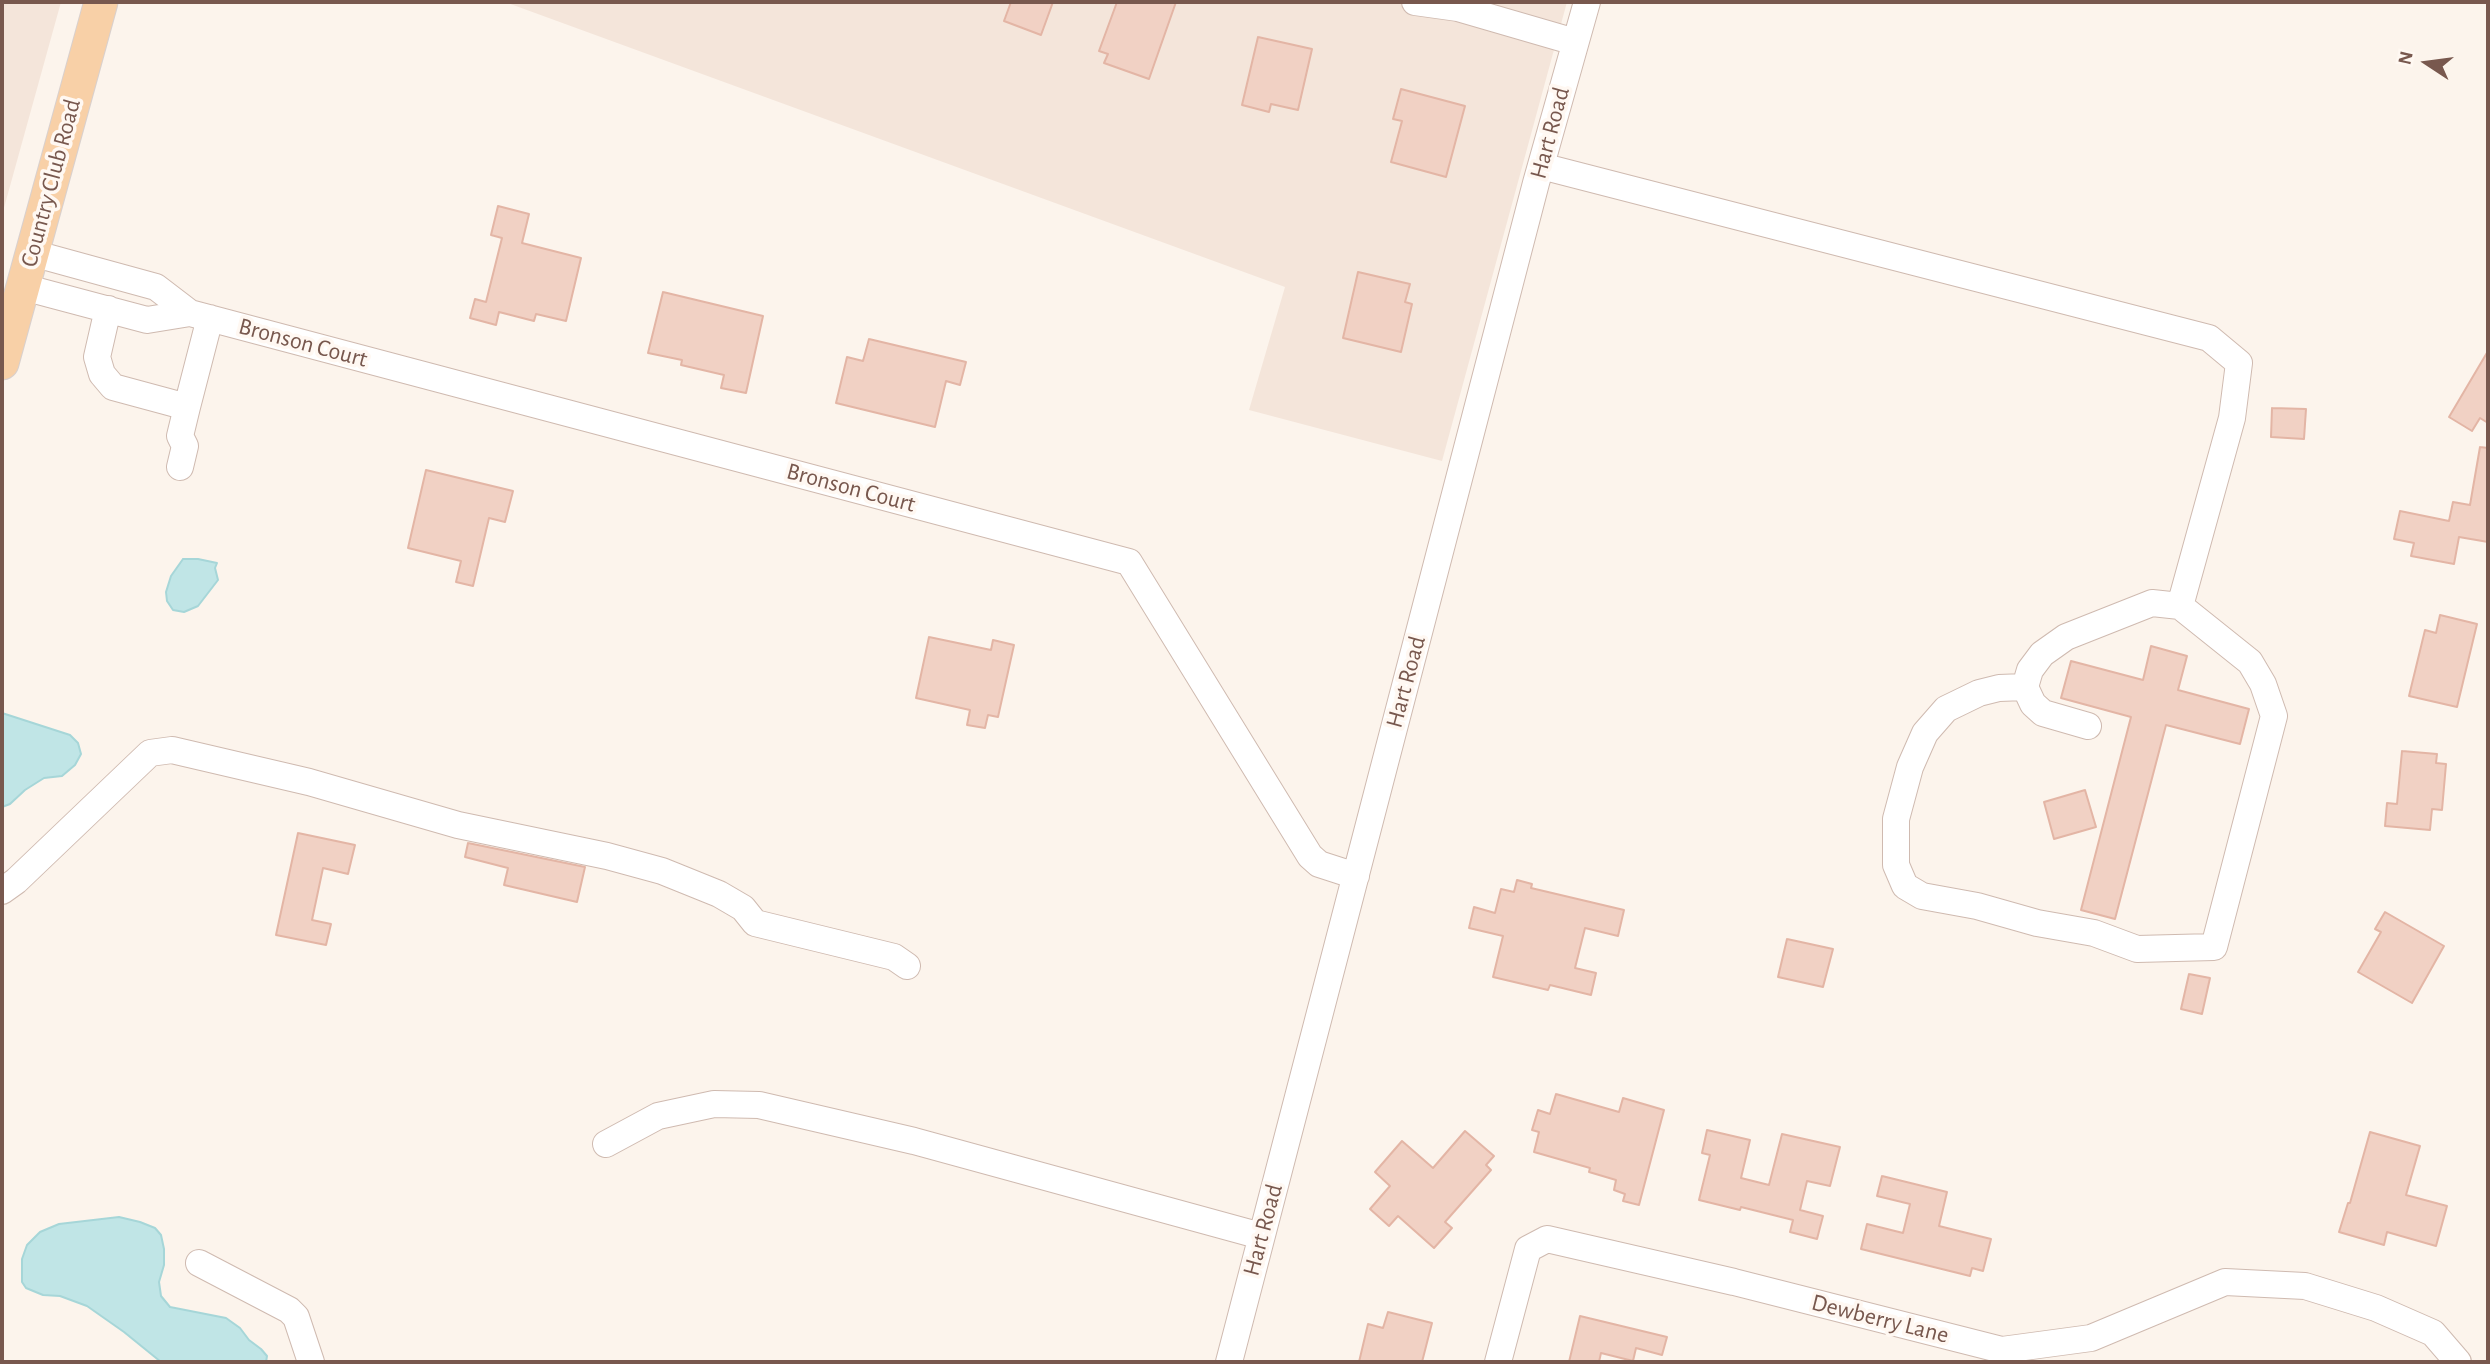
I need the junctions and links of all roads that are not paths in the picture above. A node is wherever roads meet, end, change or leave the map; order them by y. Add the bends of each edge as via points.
1 (101, 2) edge
2 (1415, 2) edge
3 (1587, 2) edge
4 (1576, 42) junction
5 (1541, 166) junction
6 (32, 253) junction
7 (23, 287) junction
8 (108, 309) junction
9 (200, 316) junction
10 (2, 363) edge
11 (187, 407) junction
12 (180, 467) dead end
13 (2180, 606) junction
14 (2025, 687) junction
15 (2088, 726) dead end
16 (1356, 876) junction
17 (2, 891) edge
18 (907, 967) dead end
19 (606, 1144) dead end
20 (1261, 1236) junction
21 (199, 1263) dead end
22 (311, 1362) edge
23 (1228, 1362) edge
24 (1498, 1362) edge
25 (2458, 1362) edge

1 - 6 main road, Country Club Road
2 - 4 street via 1458,8
3 - 4 street, Hart Road
4 - 5 street, Hart Road
5 - 13 street via 2209,338 2239,363 2232,418
5 - 16 street, Hart Road
6 - 7 main road, Country Club Road
6 - 9 street, Bronson Court via 156,287
7 - 8 street, Bronson Court
7 - 10 main road, Country Club Road
8 - 9 street, Bronson Court via 147,320
8 - 11 street via 97,357 102,374 113,387
9 - 11 street
9 - 16 street, Bronson Court via 1129,562 1310,856 1319,864
11 - 12 street via 180,436 185,446
13 - 14 street via 2152,603 2067,637 2042,654
13 - 14 street via 2250,662 2274,716 2214,947 2137,950 2094,933 1922,896 1905,886 1896,865 1896,819 1925,733 1946,709 1979,693
14 - 15 street via 2043,713
16 - 20 street, Hart Road
17 - 18 street via 150,752 172,750 309,782 458,825 663,871 719,894 743,908 755,923 894,957
19 - 20 street via 658,1116 714,1104 759,1105 914,1141
20 - 23 street, Hart Road
21 - 22 street via 289,1310 296,1317
24 - 25 street, Dewberry Lane via 1528,1249 1547,1239 2002,1350 2091,1338 2225,1282 2305,1286 2376,1308 2433,1333

